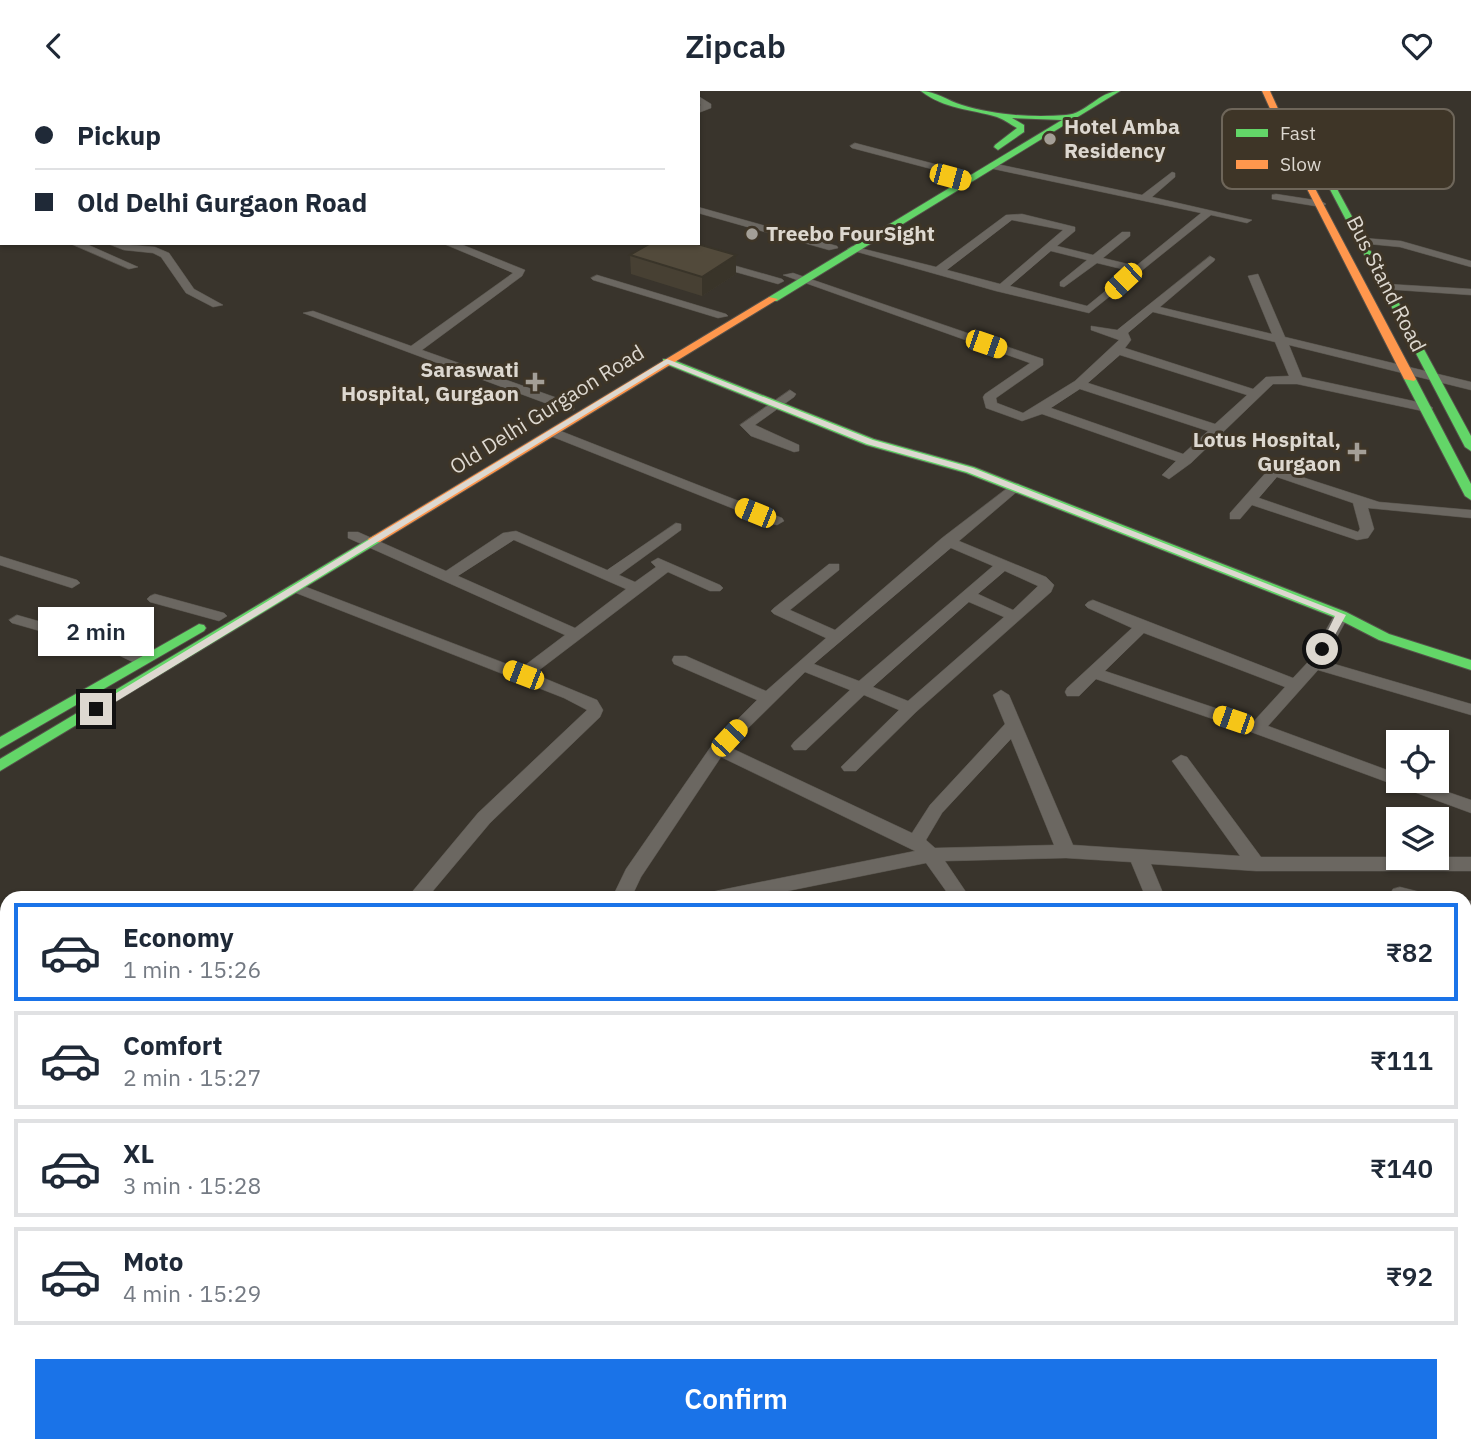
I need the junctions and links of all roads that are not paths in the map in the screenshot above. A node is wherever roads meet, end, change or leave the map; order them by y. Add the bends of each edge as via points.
1 (925, 91) edge
2 (1115, 91) edge
3 (1266, 91) edge
4 (1282, 91) edge
5 (700, 100) edge
6 (700, 109) edge
7 (1274, 109) edge
8 (1291, 109) edge
9 (1000, 115) junction
10 (1070, 118) junction
11 (855, 146) dead end
12 (992, 166) junction
13 (1172, 175) dead end
14 (958, 177) junction
15 (1312, 189) edge
16 (1333, 189) edge
17 (1276, 197) dead end
18 (1144, 198) junction
19 (1321, 204) junction
20 (700, 210) edge
21 (1209, 212) junction
22 (1247, 220) dead end
23 (1126, 234) dead end
24 (1363, 241) junction
25 (79, 245) edge
26 (117, 245) edge
27 (453, 245) edge
28 (833, 248) junction
29 (1051, 248) junction
30 (852, 249) junction
31 (699, 258) edge
32 (1093, 258) junction
33 (1210, 259) dead end
34 (1471, 264) edge
35 (133, 267) dead end
36 (1136, 269) junction
37 (937, 272) junction
38 (1254, 276) dead end
39 (597, 278) dead end
40 (790, 278) junction
41 (1064, 284) dead end
42 (1387, 287) junction
43 (1000, 289) junction
44 (1471, 292) edge
45 (217, 305) dead end
46 (1151, 308) junction
47 (309, 313) dead end
48 (722, 316) junction
49 (1095, 328) dead end
50 (1121, 335) junction
51 (1283, 343) junction
52 (415, 349) junction
53 (1118, 350) junction
54 (682, 352) junction
55 (667, 361) junction
56 (1408, 371) junction
57 (1434, 376) junction
58 (1297, 380) junction
59 (1079, 384) junction
60 (1471, 386) edge
61 (1254, 393) junction
62 (784, 399) junction
63 (569, 407) junction
64 (1427, 408) junction
65 (1044, 410) junction
66 (1216, 429) junction
67 (553, 432) junction
68 (1471, 446) edge
69 (794, 448) dead end
70 (1186, 460) junction
71 (1170, 475) dead end
72 (1014, 487) junction
73 (1471, 496) edge
74 (1359, 499) junction
75 (1251, 500) junction
76 (1471, 514) edge
77 (1235, 516) dead end
78 (777, 521) dead end
79 (676, 527) dead end
80 (353, 535) junction
81 (947, 541) junction
82 (371, 542) junction
83 (639, 555) junction
84 (0, 560) edge
85 (1003, 565) junction
86 (666, 566) junction
87 (834, 566) dead end
88 (449, 576) junction
89 (608, 576) junction
90 (72, 583) dead end
91 (296, 588) junction
92 (635, 588) junction
93 (715, 588) dead end
94 (969, 596) junction
95 (155, 599) dead end
96 (1093, 605) dead end
97 (219, 616) junction
98 (1014, 616) junction
99 (1348, 618) junction
100 (17, 620) dead end
101 (1142, 627) junction
102 (575, 634) junction
103 (837, 637) junction
104 (1471, 651) edge
105 (680, 660) dead end
106 (141, 661) junction
107 (1315, 664) junction
108 (803, 665) junction
109 (1471, 665) edge
110 (1092, 672) junction
111 (523, 675) junction
112 (1295, 685) junction
113 (861, 688) junction
114 (1073, 692) dead end
115 (1001, 695) dead end
116 (768, 698) junction
117 (910, 708) junction
118 (1471, 710) edge
119 (1014, 725) junction
120 (1257, 728) junction
121 (0, 744) edge
122 (800, 746) dead end
123 (718, 749) junction
124 (1181, 761) dead end
125 (0, 766) edge
126 (850, 767) dead end
127 (1386, 776) edge
128 (1433, 793) edge
129 (1471, 807) edge
130 (916, 842) junction
131 (1066, 851) junction
132 (931, 855) junction
133 (1139, 858) junction
134 (1256, 864) junction
135 (1471, 864) edge
136 (422, 891) edge
137 (624, 891) edge
138 (751, 891) edge
139 (956, 891) edge
140 (1153, 891) edge

1 - 9 main road via 947,102
2 - 10 main road, Old Delhi Gurgaon Road
3 - 7 main road, Bus Stand Road
4 - 8 main road, Bus Stand Road
5 - 6 street via 708,106
9 - 10 main road
9 - 14 main road, Old Delhi Gurgaon Road via 1021,127 1020,132
10 - 12 main road, Old Delhi Gurgaon Road
11 - 14 street
12 - 14 main road, Old Delhi Gurgaon Road
12 - 18 street
13 - 18 street
14 - 28 main road, Old Delhi Gurgaon Road
14 - 30 main road, Old Delhi Gurgaon Road
15 - 19 main road, Bus Stand Road
16 - 24 main road, Bus Stand Road
17 - 19 street
18 - 21 street
19 - 56 main road, Bus Stand Road
20 - 28 street
21 - 22 street
21 - 36 street
23 - 32 street
24 - 34 street via 1401,244
24 - 42 main road, Bus Stand Road
25 - 35 street
26 - 45 street via 165,255 190,291
27 - 52 street via 509,264 518,274
28 - 40 main road, Old Delhi Gurgaon Road
29 - 32 street
29 - 37 street via 1071,229 1010,217
29 - 43 street
30 - 37 street
30 - 40 main road, Old Delhi Gurgaon Road
31 - 40 street
32 - 36 street
32 - 41 street
33 - 46 street
36 - 43 street via 1088,310
37 - 43 street
38 - 51 street
39 - 48 street
40 - 48 main road, Old Delhi Gurgaon Road
40 - 54 main road, Old Delhi Gurgaon Road
40 - 65 street via 1039,362 988,401 1022,417
42 - 44 street
42 - 57 main road, Bus Stand Road
46 - 50 street
46 - 51 street
47 - 52 street
48 - 63 main road, Old Delhi Gurgaon Road
49 - 50 street
50 - 53 street via 1125,340
51 - 56 street
51 - 58 street
52 - 63 street
53 - 59 street
53 - 61 street
54 - 55 main road, Old Delhi Gurgaon Road
54 - 62 main road
55 - 62 main road
55 - 67 main road, Old Delhi Gurgaon Road
56 - 57 street
56 - 64 main road, Bus Stand Road
57 - 60 street
57 - 68 main road, Bus Stand Road
58 - 61 street via 1270,380
58 - 64 street
59 - 65 street
59 - 66 street
61 - 66 street
62 - 69 street via 747,425
62 - 72 main road via 884,433 907,451
63 - 80 main road, Old Delhi Gurgaon Road
64 - 73 main road, Bus Stand Road
65 - 70 street
66 - 70 street
67 - 78 street
67 - 82 main road, Old Delhi Gurgaon Road
70 - 71 street
72 - 81 street
72 - 99 main road
74 - 75 street via 1274,471
74 - 75 street via 1367,529 1357,536
74 - 76 street via 1403,510
75 - 77 street
79 - 83 street
80 - 82 street
80 - 97 main road, Old Delhi Gurgaon Road
81 - 85 street
81 - 103 street
82 - 88 street
82 - 91 main road, Old Delhi Gurgaon Road
83 - 86 street
83 - 89 street
84 - 90 street
85 - 94 street
85 - 98 street via 1046,585
86 - 92 street
86 - 93 street
87 - 103 street via 779,611
88 - 89 street via 516,534
88 - 102 street
89 - 92 street
91 - 111 street
91 - 125 main road, Old Delhi Gurgaon Road
92 - 102 street
94 - 98 street
94 - 113 street
95 - 97 street
96 - 101 street
97 - 106 main road, Old Delhi Gurgaon Road
98 - 117 street
99 - 104 main road via 1387,623
99 - 107 street
99 - 109 main road via 1384,637
100 - 106 street via 116,648
101 - 110 street
101 - 112 street
102 - 111 street
103 - 108 street
105 - 116 street
106 - 121 main road, Old Delhi Gurgaon Road
107 - 112 street
107 - 118 street
108 - 113 street
108 - 116 street
110 - 114 street
110 - 120 street
111 - 136 street via 591,704 595,710 592,717 484,818
112 - 120 street
113 - 117 street
113 - 122 street
115 - 119 street
116 - 123 street
117 - 126 street
119 - 130 street via 936,809
119 - 131 street
120 - 127 street
123 - 130 street
123 - 137 street
124 - 134 street
128 - 129 street
130 - 132 street
131 - 132 street
131 - 133 street
132 - 138 street
132 - 139 street
133 - 134 street
133 - 140 street
134 - 135 street

